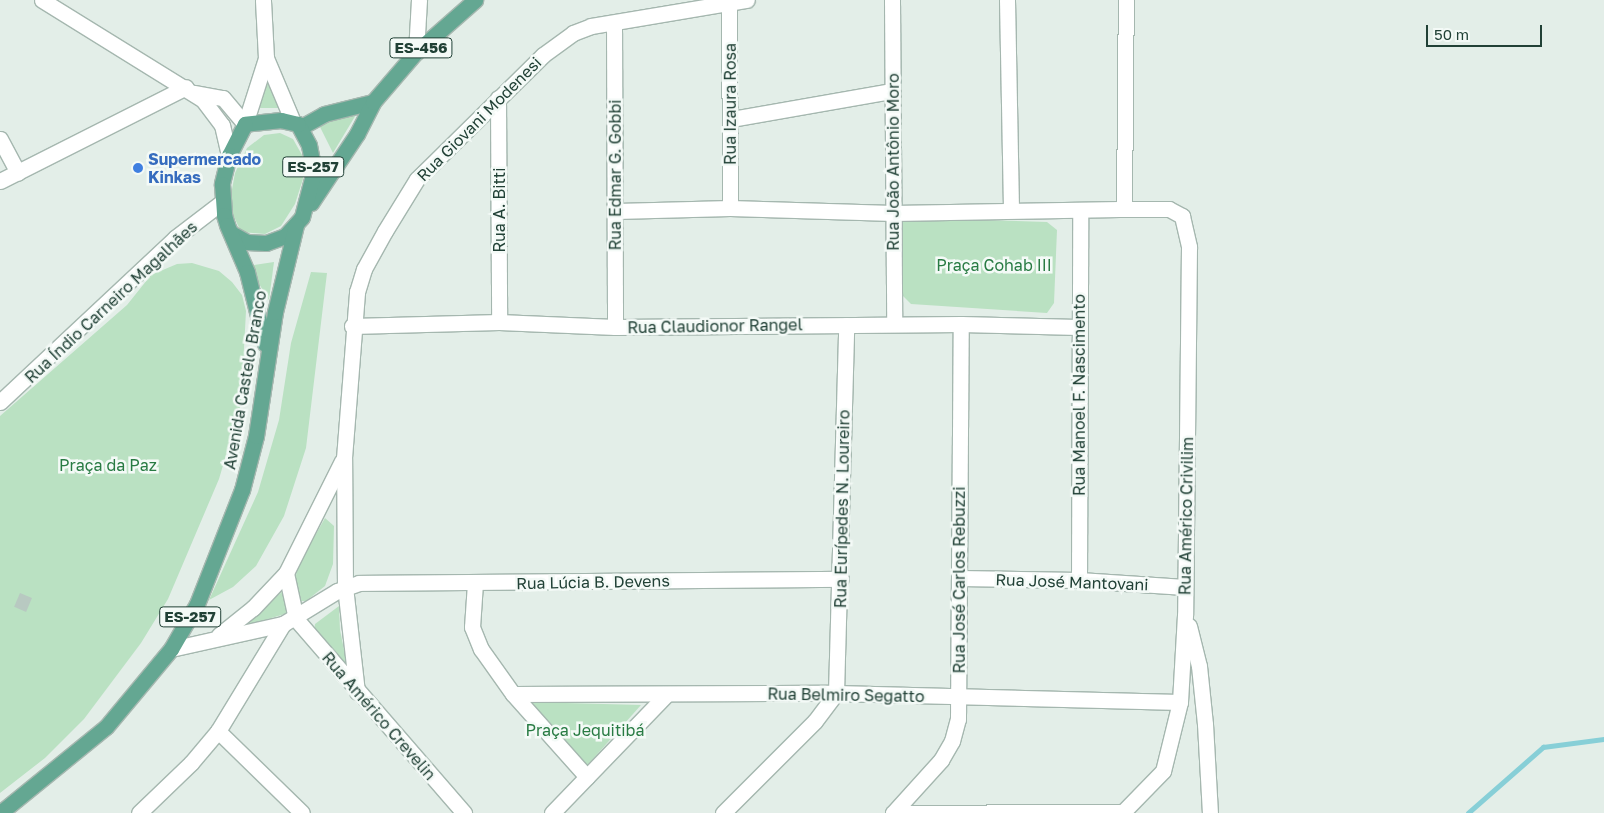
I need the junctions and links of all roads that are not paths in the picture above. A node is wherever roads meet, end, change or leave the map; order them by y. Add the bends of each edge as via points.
1 (42, 0) edge
2 (264, 0) edge
3 (419, 0) edge
4 (475, 0) edge
5 (747, 0) edge
6 (892, 0) edge
7 (1007, 0) edge
8 (1126, 0) edge
9 (729, 2) edge
10 (614, 23) junction
11 (416, 52) junction
12 (266, 58) junction
13 (190, 90) junction
14 (892, 91) junction
15 (498, 98) junction
16 (373, 102) junction
17 (731, 119) junction
18 (245, 124) junction
19 (297, 125) junction
20 (0, 139) edge
21 (229, 155) junction
22 (18, 173) junction
23 (0, 181) edge
24 (222, 202) junction
25 (307, 208) junction
26 (730, 208) junction
27 (1010, 209) junction
28 (1124, 209) junction
29 (616, 211) junction
30 (1080, 211) junction
31 (893, 213) junction
32 (296, 225) junction
33 (231, 232) junction
34 (500, 322) junction
35 (894, 324) junction
36 (961, 324) junction
37 (846, 325) junction
38 (352, 326) junction
39 (615, 327) junction
40 (1078, 327) junction
41 (268, 356) junction
42 (0, 402) edge
43 (344, 458) junction
44 (313, 515) junction
45 (343, 519) junction
46 (286, 573) junction
47 (960, 578) junction
48 (842, 579) junction
49 (1078, 580) junction
50 (475, 583) junction
51 (345, 587) junction
52 (1185, 587) junction
53 (1185, 615) junction
54 (289, 621) junction
55 (216, 637) junction
56 (171, 649) junction
57 (357, 692) junction
58 (836, 693) junction
59 (513, 694) junction
60 (666, 695) junction
61 (958, 697) junction
62 (1180, 702) junction
63 (218, 732) junction
64 (587, 777) junction
65 (0, 813) edge
66 (140, 813) edge
67 (302, 813) edge
68 (464, 813) edge
69 (552, 813) edge
70 (723, 813) edge
71 (893, 813) edge
72 (1122, 813) edge
73 (1210, 813) edge

1 - 13 street
2 - 12 street, ES-257
3 - 11 street
4 - 11 main road, ES-456
5 - 9 street, Rua Giovani Modenesi
6 - 14 street, Rua João Antônio Moro
7 - 27 street
8 - 28 street
9 - 10 street, Rua Giovani Modenesi
9 - 17 street, Rua Izaura Rosa
10 - 15 street, Rua Giovani Modenesi via 574,33 543,55
10 - 29 street, Rua Edmar G. Gobbi
11 - 16 main road, ES-456
12 - 18 street, ES-257
12 - 19 street, ES-257
13 - 18 street via 222,98
13 - 21 street via 222,125
13 - 22 street
14 - 17 street
14 - 31 street, Rua João Antônio Moro
15 - 34 street, Rua A. Bitti
15 - 38 street, Rua Giovani Modenesi via 417,180 364,269
16 - 19 main road via 324,114
16 - 25 main road via 357,134
17 - 26 street, Rua Izaura Rosa
18 - 19 main road
18 - 21 main road
19 - 25 main road, ES-257 via 313,166
20 - 22 street
21 - 24 main road, ES-257
22 - 23 street
24 - 33 main road, ES-257
24 - 42 street, Rua Índio Carneiro Magalhães via 175,238
25 - 32 main road
26 - 29 street
26 - 31 street
27 - 30 street
27 - 31 street
28 - 30 street
28 - 52 street, Rua Américo Crivilim via 1169,209 1182,216 1189,247
29 - 39 street, Rua Edmar G. Gobbi
30 - 40 street, Rua Manoel F. Nascimento
31 - 35 street, Rua João Antônio Moro
32 - 33 main road via 285,236 266,243 247,242
32 - 41 main road, Avenida Castelo Branco / ES-257
33 - 41 main road, ES-257 via 247,272
34 - 38 street, Rua Claudionor Rangel
34 - 39 street, Rua Claudionor Rangel
35 - 36 street, Rua Claudionor Rangel
35 - 37 street, Rua Claudionor Rangel
36 - 40 street, Rua Claudionor Rangel
36 - 47 street, Rua José Carlos Rebuzzi
37 - 39 street, Rua Claudionor Rangel
37 - 48 street, Rua Eurípedes N. Loureiro
38 - 43 street, Rua Giovani Modenesi
40 - 49 street, Rua Manoel F. Nascimento
41 - 56 main road, Avenida Castelo Branco / ES-257 via 256,436 242,490 197,604
43 - 44 street, Rua Giovani Modenesi
43 - 45 street
44 - 45 street via 328,510
44 - 46 street, Rua Giovani Modenesi
45 - 51 street
46 - 54 street
46 - 55 street, Rua Giovani Modenesi via 253,608
47 - 49 street, Rua José Mantovani
47 - 61 street, Rua José Carlos Rebuzzi
48 - 50 street, Rua Lúcia B. Devens
48 - 58 street, Rua Eurípedes N. Loureiro
49 - 52 street, Rua José Mantovani
50 - 51 street, Rua Lúcia B. Devens via 359,584
50 - 59 street via 472,628 481,649
51 - 54 street
51 - 57 street
52 - 53 street, Rua Américo Crivilim
53 - 62 street, Rua Américo Crivilim
53 - 73 street via 1199,666
54 - 55 street
54 - 57 street, Rua Américo Crevelin
54 - 63 street
55 - 56 street
56 - 65 main road, Avenida Castelo Branco / ES-257 via 106,727
57 - 68 street, Rua Américo Crevelin
58 - 60 street, Rua Belmiro Segatto
58 - 61 street, Rua Belmiro Segatto
58 - 70 street via 815,721
59 - 60 street, Rua Belmiro Segatto
59 - 64 street
60 - 64 street
61 - 62 street, Rua Belmiro Segatto
61 - 71 street, Rua José Carlos Rebuzzi via 952,741 924,782
62 - 72 street, Rua Américo Crivilim via 1162,770
63 - 66 street via 191,764
63 - 67 street
64 - 69 street
71 - 72 street

